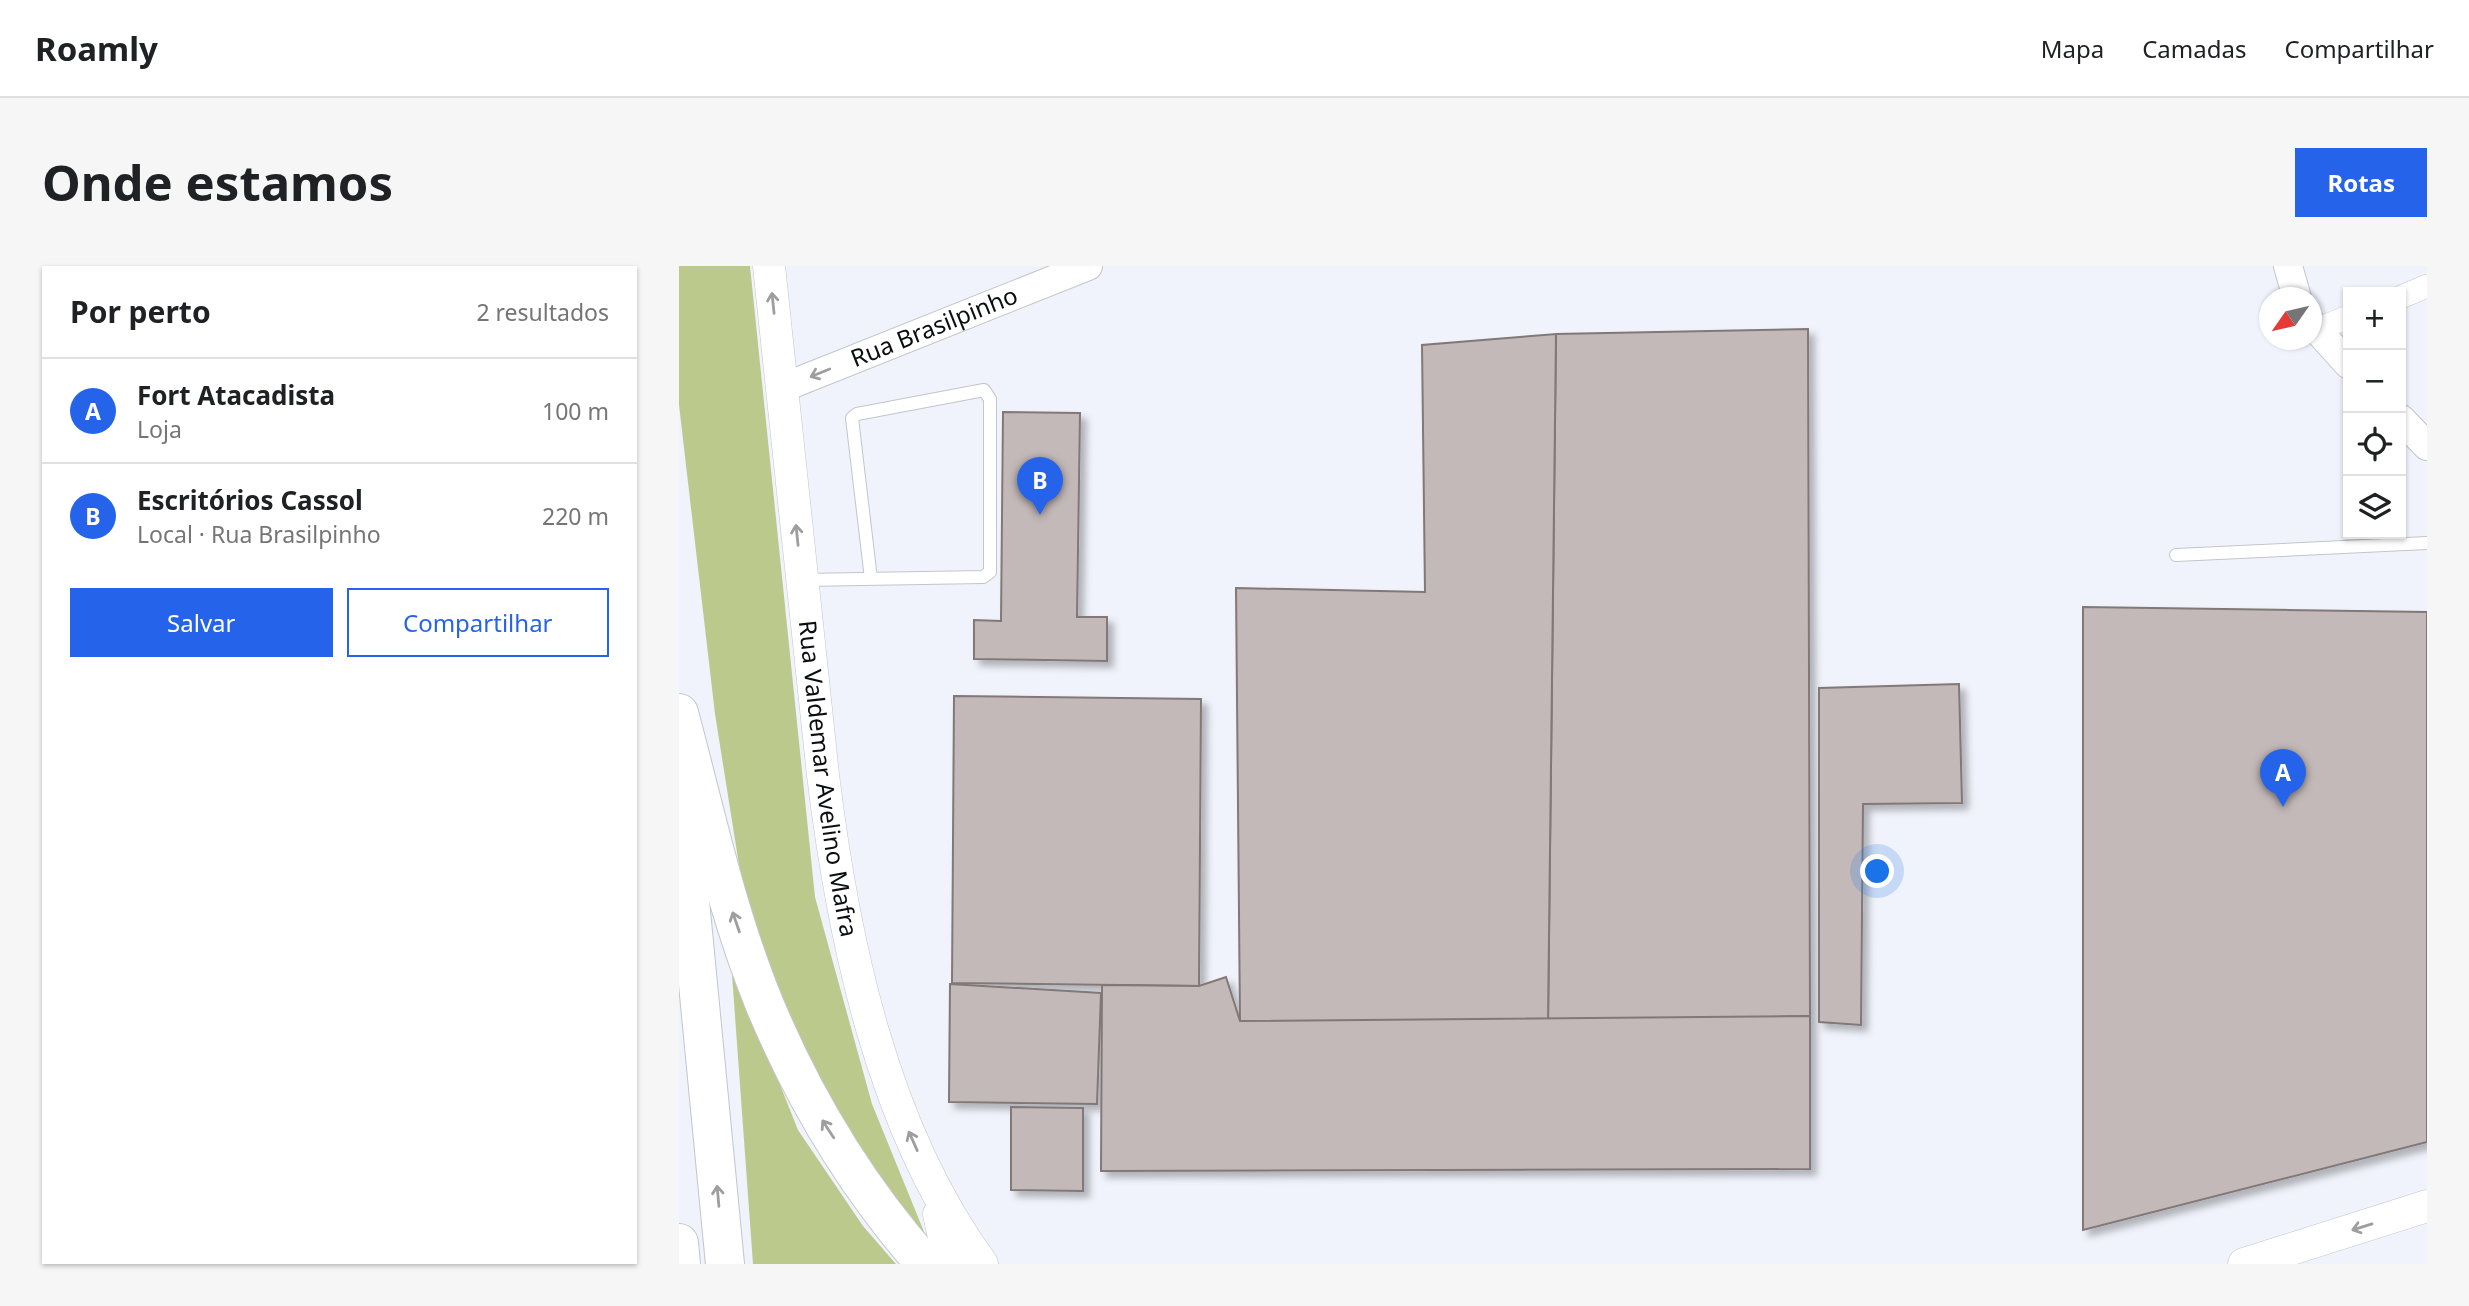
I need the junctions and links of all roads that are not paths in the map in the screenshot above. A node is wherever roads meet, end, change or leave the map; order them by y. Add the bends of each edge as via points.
1 (769, 266) edge
2 (1088, 266) edge
3 (2288, 266) edge
4 (2427, 286) edge
5 (2294, 287) edge
6 (2406, 294) edge
7 (2343, 318) edge
8 (2322, 325) edge
9 (2322, 336) edge
10 (2343, 359) edge
11 (782, 388) junction
12 (2406, 424) edge
13 (2427, 446) edge
14 (2427, 543) edge
15 (2176, 555) dead end
16 (871, 579) junction
17 (802, 580) junction
18 (679, 713) edge
19 (679, 787) edge
20 (932, 1182) junction
21 (2427, 1206) edge
22 (679, 1243) edge
23 (681, 1264) edge
24 (725, 1264) edge
25 (925, 1264) edge
26 (950, 1264) edge
27 (982, 1264) edge
28 (2244, 1264) edge

11 -> 1 main road, Rua Valdemar Avelino Mafra
2 -> 11 street, Rua Brasilpinho
3 - 5 street
4 - 6 street
7 - 8 street
9 - 10 street
17 -> 11 main road, Rua Valdemar Avelino Mafra
12 - 13 street
14 - 15 lane
16 - 16 lane via 852,418 984,390 990,399 990,572 983,577
16 - 17 lane
20 -> 17 main road, Rua Valdemar Avelino Mafra via 884,1063 845,920 829,825
25 -> 18 highway via 893,1227 809,1102 764,1002 729,901
24 -> 19 highway
20 - 26 main road
20 - 27 main road, Rua Valdemar Avelino Mafra
21 -> 28 main road
22 - 23 highway

